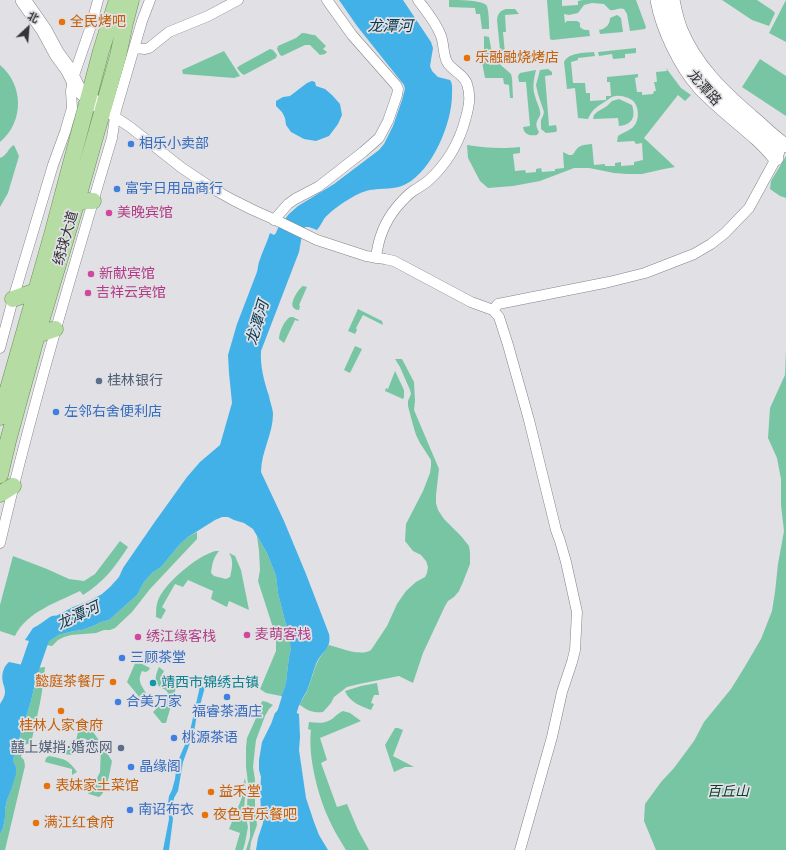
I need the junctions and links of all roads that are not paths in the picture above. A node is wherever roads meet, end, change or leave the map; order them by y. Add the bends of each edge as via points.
1 (22, 0) edge
2 (98, 0) edge
3 (117, 0) edge
4 (131, 0) edge
5 (150, 0) edge
6 (238, 0) edge
7 (327, 0) edge
8 (418, 0) edge
9 (658, 0) edge
10 (672, 0) edge
11 (134, 48) junction
12 (72, 78) junction
13 (89, 98) junction
14 (108, 113) junction
15 (782, 148) edge
16 (77, 201) junction
17 (93, 201) junction
18 (277, 221) junction
19 (376, 258) junction
20 (36, 291) junction
21 (13, 299) junction
22 (493, 310) junction
23 (55, 329) junction
24 (38, 335) junction
25 (0, 348) edge
26 (3, 398) edge
27 (0, 417) edge
28 (0, 475) edge
29 (7, 490) edge
30 (0, 543) edge
31 (520, 850) edge

1 - 12 main road via 44,30
2 - 12 street
3 - 13 main road, 绣球大道
4 - 14 main road, 绣球大道
5 - 11 street
6 - 11 street via 208,16 168,32 149,48
7 - 18 street via 352,35 396,85 397,95 379,138 318,187 288,204
8 - 19 street via 441,35 449,64 467,83 469,105 462,133 448,158 429,180 402,201 388,219 377,247
9 - 15 main road, 龙潭路 via 666,29 699,86 757,138
10 - 15 main road, 龙潭路 via 679,28 696,60 709,77
11 - 14 street
12 - 13 main road
12 - 21 street via 72,108
13 - 14 main road
13 - 20 main road, 绣球大道
14 - 16 main road, 绣球大道
14 - 17 street via 112,138
14 - 18 street via 215,190
15 - 22 street via 749,208 725,233 694,254 645,273 498,304
16 - 17 main road
16 - 24 main road, 绣球大道
17 - 23 street
18 - 19 street via 317,240
19 - 22 street via 394,261
20 - 21 main road
20 - 26 main road, 绣球大道
21 - 25 street
22 - 31 street via 499,317 508,345 566,562 576,612 575,650
23 - 24 main road
23 - 29 street
24 - 28 main road, 绣球大道
26 - 27 main road, 绣球大道
29 - 30 street

